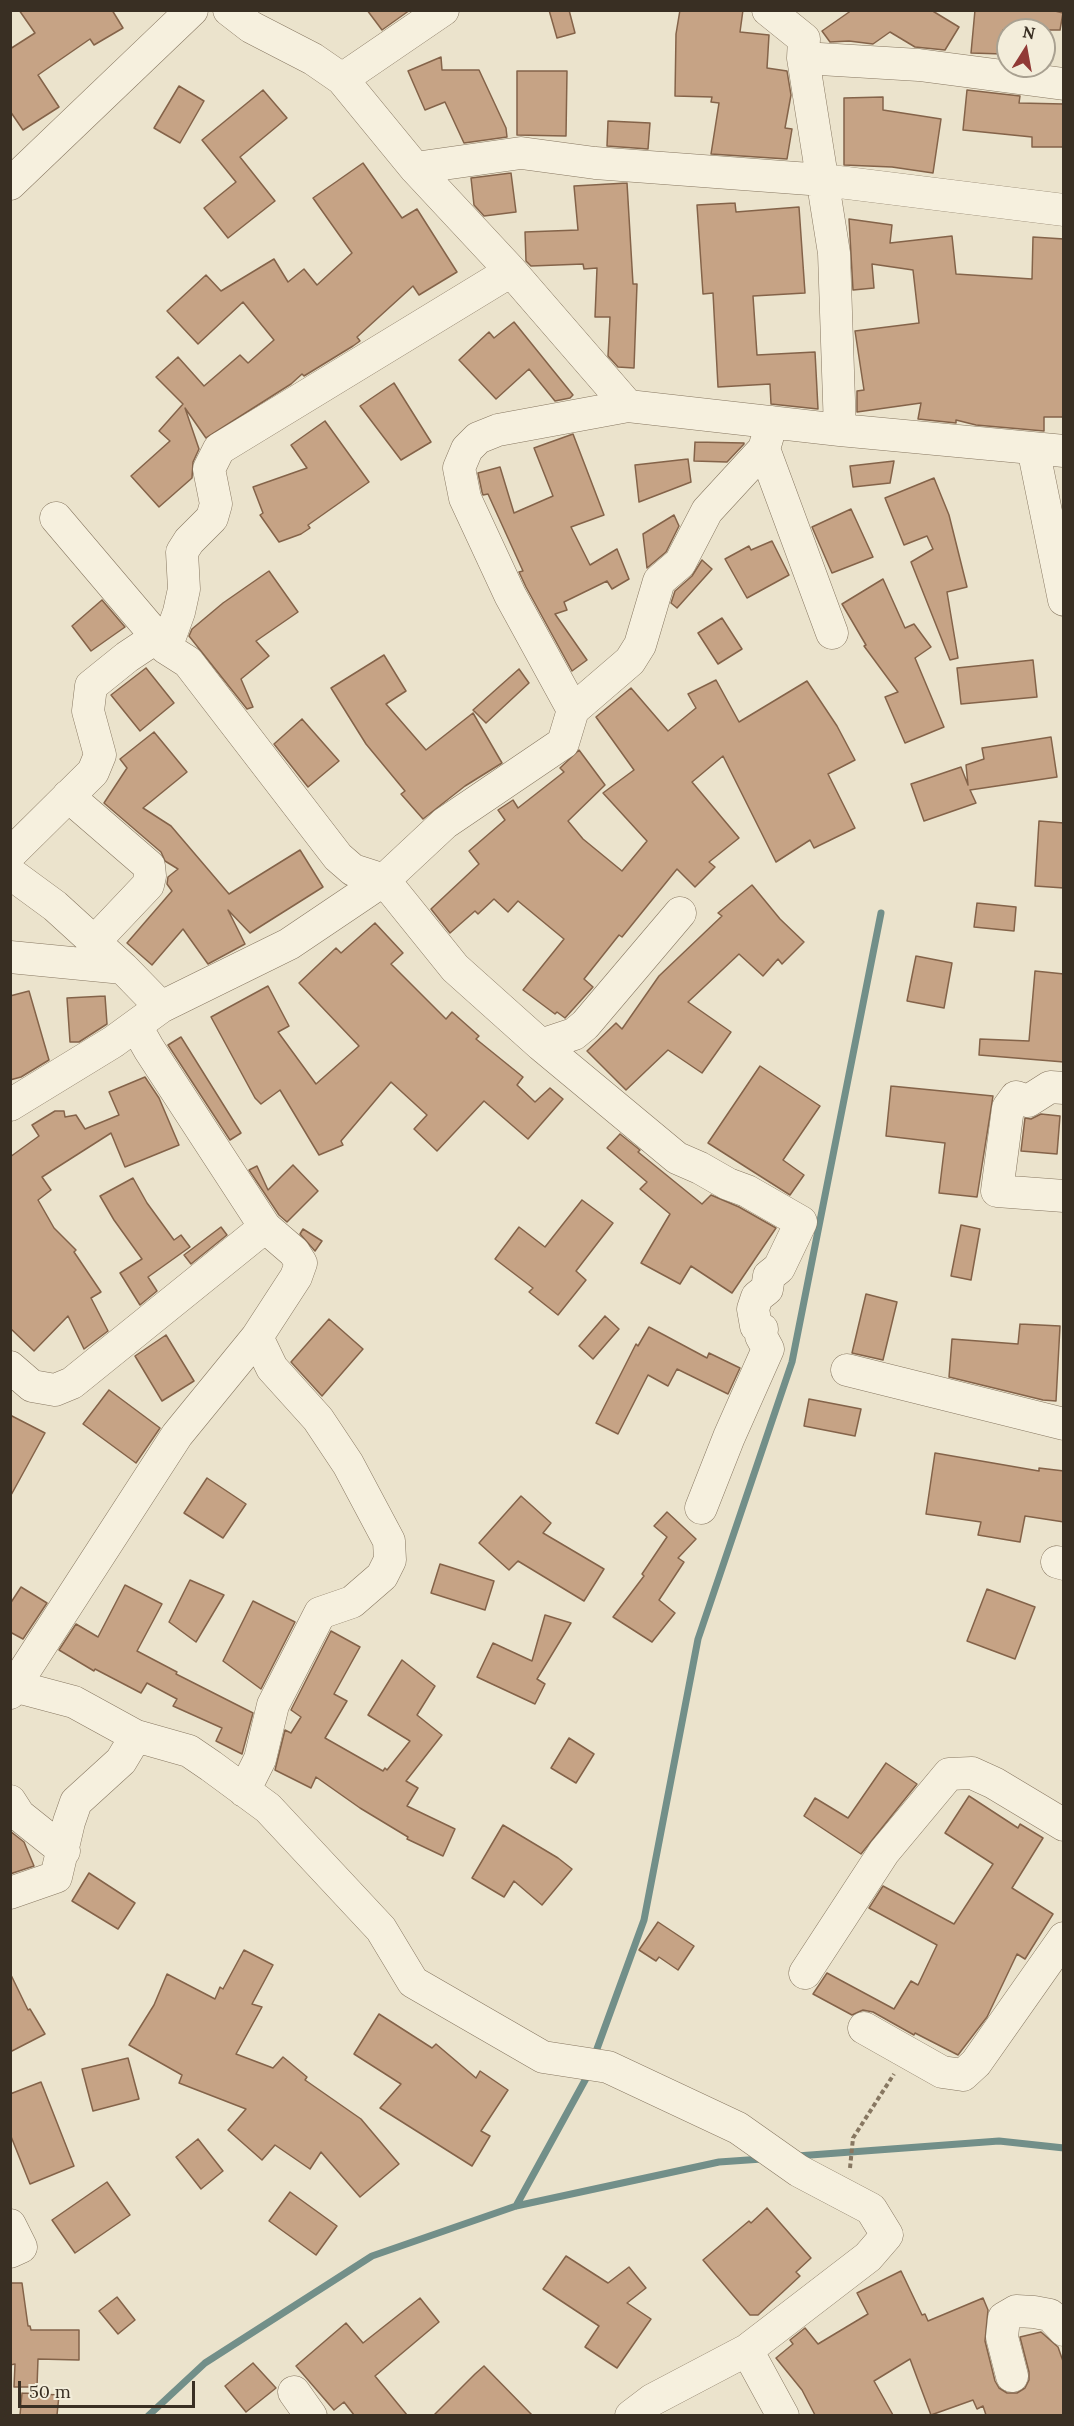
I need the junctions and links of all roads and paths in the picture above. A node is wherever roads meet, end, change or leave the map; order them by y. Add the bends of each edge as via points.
1 (192, 10) edge
2 (229, 10) edge
3 (443, 10) edge
4 (768, 10) edge
5 (803, 58) junction
6 (342, 79) junction
7 (1064, 84) edge
8 (415, 168) junction
9 (823, 180) junction
10 (10, 184) edge
11 (1064, 210) edge
12 (511, 271) junction
13 (628, 406) junction
14 (840, 430) junction
15 (768, 435) junction
16 (1048, 449) edge
17 (56, 518) dead end
18 (1064, 600) edge
19 (832, 633) dead end
20 (162, 642) junction
21 (573, 710) junction
22 (68, 796) junction
23 (10, 854) edge
24 (10, 873) edge
25 (384, 880) junction
26 (680, 913) dead end
27 (94, 942) junction
28 (10, 957) edge
29 (123, 968) junction
30 (161, 1007) junction
31 (136, 1026) junction
32 (541, 1045) junction
33 (1064, 1088) edge
34 (10, 1105) edge
35 (1064, 1196) edge
36 (265, 1227) junction
37 (256, 1337) junction
38 (10, 1367) edge
39 (847, 1370) dead end
40 (1064, 1424) edge
41 (701, 1508) dead end
42 (12, 1688) edge
43 (136, 1736) junction
44 (244, 1791) junction
45 (10, 1800) edge
46 (1064, 1825) edge
47 (64, 1851) junction
48 (10, 1893) edge
49 (1064, 1938) edge
50 (805, 1973) dead end
51 (864, 2028) dead end
52 (908, 2053) junction
53 (848, 2197) junction
54 (10, 2225) edge
55 (10, 2253) edge
56 (1064, 2330) edge
57 (747, 2350) junction
58 (1012, 2376) dead end
59 (631, 2415) edge
60 (783, 2415) edge

1 - 10 street
2 - 6 street via 251,27
3 - 6 street
4 - 5 street via 804,39
5 - 7 street via 919,65
5 - 9 street
6 - 8 street
8 - 9 street via 521,153 595,163
8 - 12 street
9 - 11 street
9 - 14 street via 834,253
12 - 13 street
12 - 20 street via 219,449 209,469 216,504 212,518 182,552 184,589 179,612
13 - 15 street
13 - 21 street via 498,430 478,438 467,449 459,468 465,498 510,595
14 - 15 street
14 - 16 street
15 - 19 street
15 - 21 street via 707,511 680,563 659,581 640,645 630,661
16 - 18 street
17 - 20 street
20 - 22 street via 126,657 91,687 88,711 100,755 93,772
20 - 25 street via 188,662 338,857 353,870
21 - 25 street via 562,743 445,823
22 - 23 street
22 - 27 street via 149,866 148,885
24 - 27 street via 55,906
25 - 30 street via 289,944
25 - 32 street via 455,968
26 - 32 street via 585,1025 574,1034
27 - 29 street
28 - 29 street
29 - 30 street
30 - 31 street
31 - 34 street
31 - 36 street
32 - 41 street via 677,1158 801,1222 779,1268 769,1276 767,1289 757,1297 753,1309 756,1326 762,1329 768,1349
33 - 35 street via 1050,1087 1028,1101 1016,1097 1008,1108 996,1191
36 - 37 street via 301,1263 296,1278
36 - 38 street via 72,1383 55,1390 32,1386
37 - 42 street via 177,1435
37 - 44 street via 272,1368 318,1419 348,1464 389,1541 390,1560 382,1576 352,1602 320,1613 273,1705 260,1759
39 - 40 street
42 - 43 street via 75,1702
43 - 44 street via 189,1751
43 - 47 street via 122,1761 76,1802
44 - 53 street via 268,1808 381,1929 412,1982 543,2057 608,2067 738,2128 799,2171
45 - 47 street via 19,1815
46 - 50 street via 972,1773 950,1774 884,1852
47 - 48 street via 56,1877
49 - 52 street via 976,2063 963,2074 942,2072
51 - 52 street
52 - 53 path via 853,2138
53 - 57 street via 871,2209 887,2235 868,2257
54 - 55 street via 21,2247
56 - 58 street via 1050,2314 1016,2311 1004,2318 1002,2337
57 - 59 street
57 - 60 street

